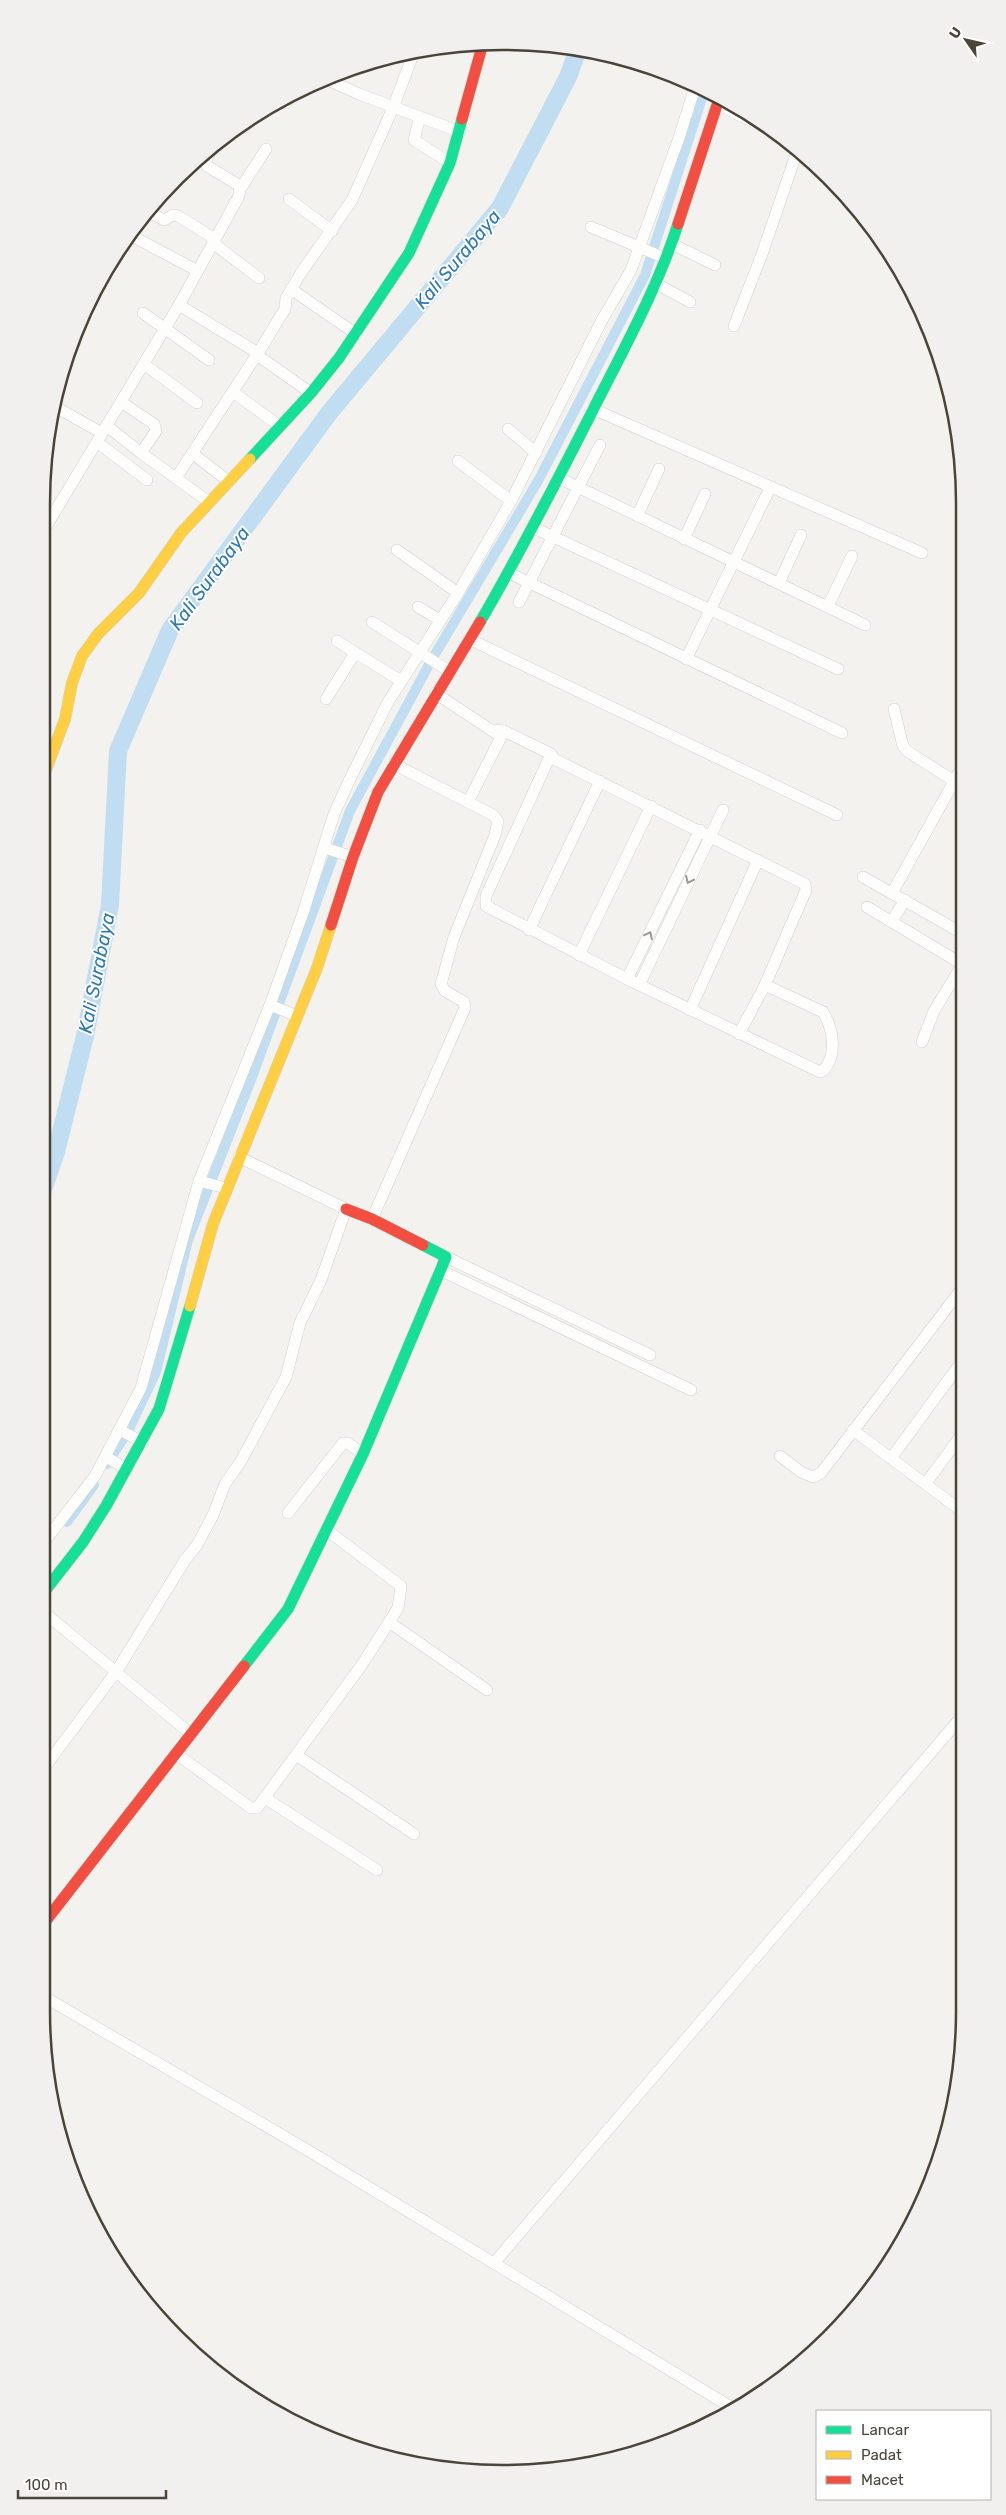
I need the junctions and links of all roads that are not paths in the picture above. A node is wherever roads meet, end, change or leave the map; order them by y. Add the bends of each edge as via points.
1 (481, 51) edge
2 (411, 60) edge
3 (334, 82) edge
4 (693, 92) edge
5 (717, 104) edge
6 (393, 108) junction
7 (420, 117) junction
8 (460, 132) junction
9 (266, 149) dead end
10 (795, 157) edge
11 (207, 160) edge
12 (450, 163) junction
13 (241, 188) junction
14 (289, 200) dead end
15 (154, 215) edge
16 (591, 227) dead end
17 (332, 231) junction
18 (136, 238) edge
19 (214, 241) junction
20 (672, 244) junction
21 (641, 249) junction
22 (662, 257) junction
23 (715, 264) dead end
24 (198, 271) junction
25 (259, 278) dead end
26 (655, 283) junction
27 (291, 289) junction
28 (690, 302) dead end
29 (179, 305) junction
30 (143, 314) dead end
31 (734, 326) dead end
32 (166, 328) junction
33 (356, 334) junction
34 (258, 354) junction
35 (209, 360) dead end
36 (144, 364) junction
37 (233, 392) junction
38 (311, 393) junction
39 (121, 402) junction
40 (197, 403) dead end
41 (593, 409) junction
42 (60, 410) edge
43 (278, 426) junction
44 (508, 429) dead end
45 (102, 434) junction
46 (600, 445) dead end
47 (141, 453) junction
48 (192, 453) junction
49 (536, 453) junction
50 (458, 461) dead end
51 (660, 470) dead end
52 (176, 478) junction
53 (559, 478) junction
54 (147, 480) dead end
55 (228, 481) junction
56 (578, 487) junction
57 (770, 488) junction
58 (705, 494) dead end
59 (511, 501) junction
60 (209, 502) junction
61 (637, 516) junction
62 (50, 519) edge
63 (534, 528) junction
64 (801, 536) dead end
65 (552, 537) junction
66 (684, 539) junction
67 (397, 550) dead end
68 (922, 553) dead end
69 (852, 556) dead end
70 (732, 562) junction
71 (509, 573) junction
72 (529, 583) junction
73 (779, 583) junction
74 (458, 592) junction
75 (519, 602) dead end
76 (828, 606) junction
77 (418, 608) dead end
78 (710, 610) junction
79 (440, 620) junction
80 (372, 622) dead end
81 (865, 625) dead end
82 (469, 639) junction
83 (337, 642) dead end
84 (355, 653) junction
85 (421, 653) junction
86 (686, 658) junction
87 (449, 667) junction
88 (838, 669) dead end
89 (402, 681) junction
90 (435, 694) junction
91 (326, 699) dead end
92 (894, 709) dead end
93 (499, 733) junction
94 (842, 733) dead end
95 (551, 758) junction
96 (50, 760) edge
97 (394, 764) junction
98 (956, 778) edge
99 (600, 781) junction
100 (954, 781) junction
101 (468, 802) junction
102 (651, 806) junction
103 (723, 810) dead end
104 (837, 815) dead end
105 (705, 833) junction
106 (326, 849) junction
107 (348, 856) junction
108 (758, 860) junction
109 (863, 877) dead end
110 (892, 893) junction
111 (905, 900) junction
112 (867, 908) dead end
113 (892, 921) junction
114 (529, 930) junction
115 (956, 930) edge
116 (579, 955) junction
117 (956, 961) edge
118 (956, 975) edge
119 (627, 979) junction
120 (765, 984) junction
121 (639, 985) junction
122 (271, 1006) junction
123 (690, 1010) junction
124 (293, 1014) junction
125 (739, 1034) junction
126 (922, 1042) dead end
127 (239, 1157) junction
128 (201, 1181) junction
129 (222, 1187) junction
130 (346, 1209) junction
131 (372, 1219) junction
132 (446, 1256) junction
133 (440, 1270) junction
134 (956, 1296) edge
135 (650, 1355) dead end
136 (956, 1370) edge
137 (691, 1390) dead end
138 (853, 1430) junction
139 (121, 1431) junction
140 (139, 1440) junction
141 (956, 1443) edge
142 (363, 1454) junction
143 (780, 1456) dead end
144 (107, 1457) junction
145 (892, 1457) junction
146 (126, 1469) junction
147 (926, 1483) junction
148 (956, 1506) edge
149 (288, 1513) dead end
150 (329, 1531) junction
151 (50, 1535) edge
152 (50, 1584) edge
153 (50, 1617) edge
154 (389, 1622) junction
155 (116, 1672) junction
156 (487, 1690) dead end
157 (956, 1723) edge
158 (191, 1734) junction
159 (296, 1755) junction
160 (180, 1756) junction
161 (50, 1760) edge
162 (265, 1798) junction
163 (414, 1834) dead end
164 (377, 1870) dead end
165 (50, 1916) edge
166 (50, 2000) edge
167 (494, 2263) junction
168 (727, 2405) edge

1 - 8 street
2 - 6 street
3 - 6 street
4 - 21 street
5 - 20 street
6 - 7 street
6 - 17 street via 357,191
7 - 8 street
7 - 12 street via 414,140
8 - 12 street
9 - 13 street
10 - 31 street via 766,246
11 - 13 street via 207,166
12 - 33 street via 409,253
13 - 19 street
14 - 17 street
15 - 19 street via 164,220 175,215
16 - 21 street
17 - 27 street
18 - 24 street
19 - 24 street
19 - 25 street
20 - 22 street
20 - 23 street
21 - 22 street
21 - 49 street
22 - 26 street
24 - 29 street
26 - 28 street
26 - 41 street
27 - 33 street
27 - 34 street via 285,308
29 - 32 street
29 - 34 street
30 - 32 street
32 - 35 street
32 - 36 street
33 - 38 street
34 - 37 street
34 - 38 street
36 - 39 street
36 - 40 street
37 - 43 street
37 - 48 street
38 - 43 street
39 - 45 street
39 - 47 street via 157,428
41 - 53 street
41 - 57 street
42 - 45 street
43 - 55 street
44 - 49 street
45 - 47 street
45 - 54 street
45 - 62 street
46 - 56 street
47 - 52 street
48 - 52 street
48 - 55 street
49 - 59 street
50 - 59 street
51 - 61 street
52 - 60 street
53 - 56 street
53 - 63 street
55 - 60 street
56 - 61 street
56 - 65 street
57 - 68 street
57 - 70 street
58 - 66 street
59 - 74 street
60 - 96 street via 181,533 139,593 98,634 82,656
61 - 66 street
63 - 65 street
63 - 71 street
64 - 73 street
65 - 72 street
65 - 78 street
66 - 70 street
67 - 74 street
69 - 76 street
70 - 73 street
70 - 78 street
71 - 72 street
71 - 82 street
72 - 75 street
72 - 86 street
73 - 76 street
74 - 79 street
76 - 81 street
77 - 79 street
78 - 86 street
78 - 88 street
79 - 85 street
80 - 85 street
82 - 87 street
82 - 104 street
83 - 84 street
84 - 89 street
84 - 91 street
85 - 87 street
85 - 89 street
86 - 94 street
87 - 90 street
89 - 106 street via 388,702 334,814
90 - 93 street
90 - 97 street
92 - 100 street via 907,751
93 - 95 street
93 - 101 street
95 - 99 street
95 - 114 street via 484,902 491,910
97 - 101 street
97 - 107 street
98 - 100 street
99 - 102 street
99 - 114 street
100 - 110 street
101 - 131 street via 494,815 498,821 454,937 441,984 445,991 464,1002 465,1007
102 - 105 street
102 - 116 street
103 - 105 street
105 - 108 street
119 -> 105 street
105 -> 121 street
106 - 107 street
106 - 122 street
107 - 124 street via 317,968
108 - 120 street via 806,886
108 - 123 street
109 - 110 street
110 - 111 street
111 - 113 street
111 - 115 street
112 - 113 street
113 - 117 street
114 - 116 street
116 - 119 street
118 - 126 street via 934,1011
119 - 121 street
120 - 125 street
120 - 125 street via 823,1012 833,1040 826,1069 820,1072
121 - 123 street
122 - 124 street
122 - 128 street
123 - 125 street
124 - 127 street
127 - 129 street
127 - 130 street
128 - 129 street
128 - 139 street via 147,1368
129 - 140 street via 167,1388
130 - 131 street
130 - 155 street via 321,1280 300,1323 286,1377 241,1461 225,1484 197,1545
131 - 132 street
132 - 133 street
132 - 135 street
133 - 137 street
133 - 142 street
134 - 138 street
136 - 145 street
138 - 143 street via 817,1476 806,1476
138 - 145 street
139 - 140 street
139 - 144 street
140 - 146 street
141 - 147 street
142 - 149 street via 343,1443
142 - 150 street
144 - 146 street
144 - 151 street
145 - 147 street
146 - 152 street via 83,1542
147 - 148 street
150 - 154 street via 400,1585 400,1602
150 - 158 street via 288,1609
153 - 155 street
154 - 156 street
154 - 159 street
155 - 158 street
155 - 161 street
157 - 167 street
158 - 160 street
159 - 162 street
159 - 163 street
160 - 162 street via 251,1808 257,1808
160 - 165 street
162 - 164 street
166 - 167 street via 309,2150
167 - 168 street

